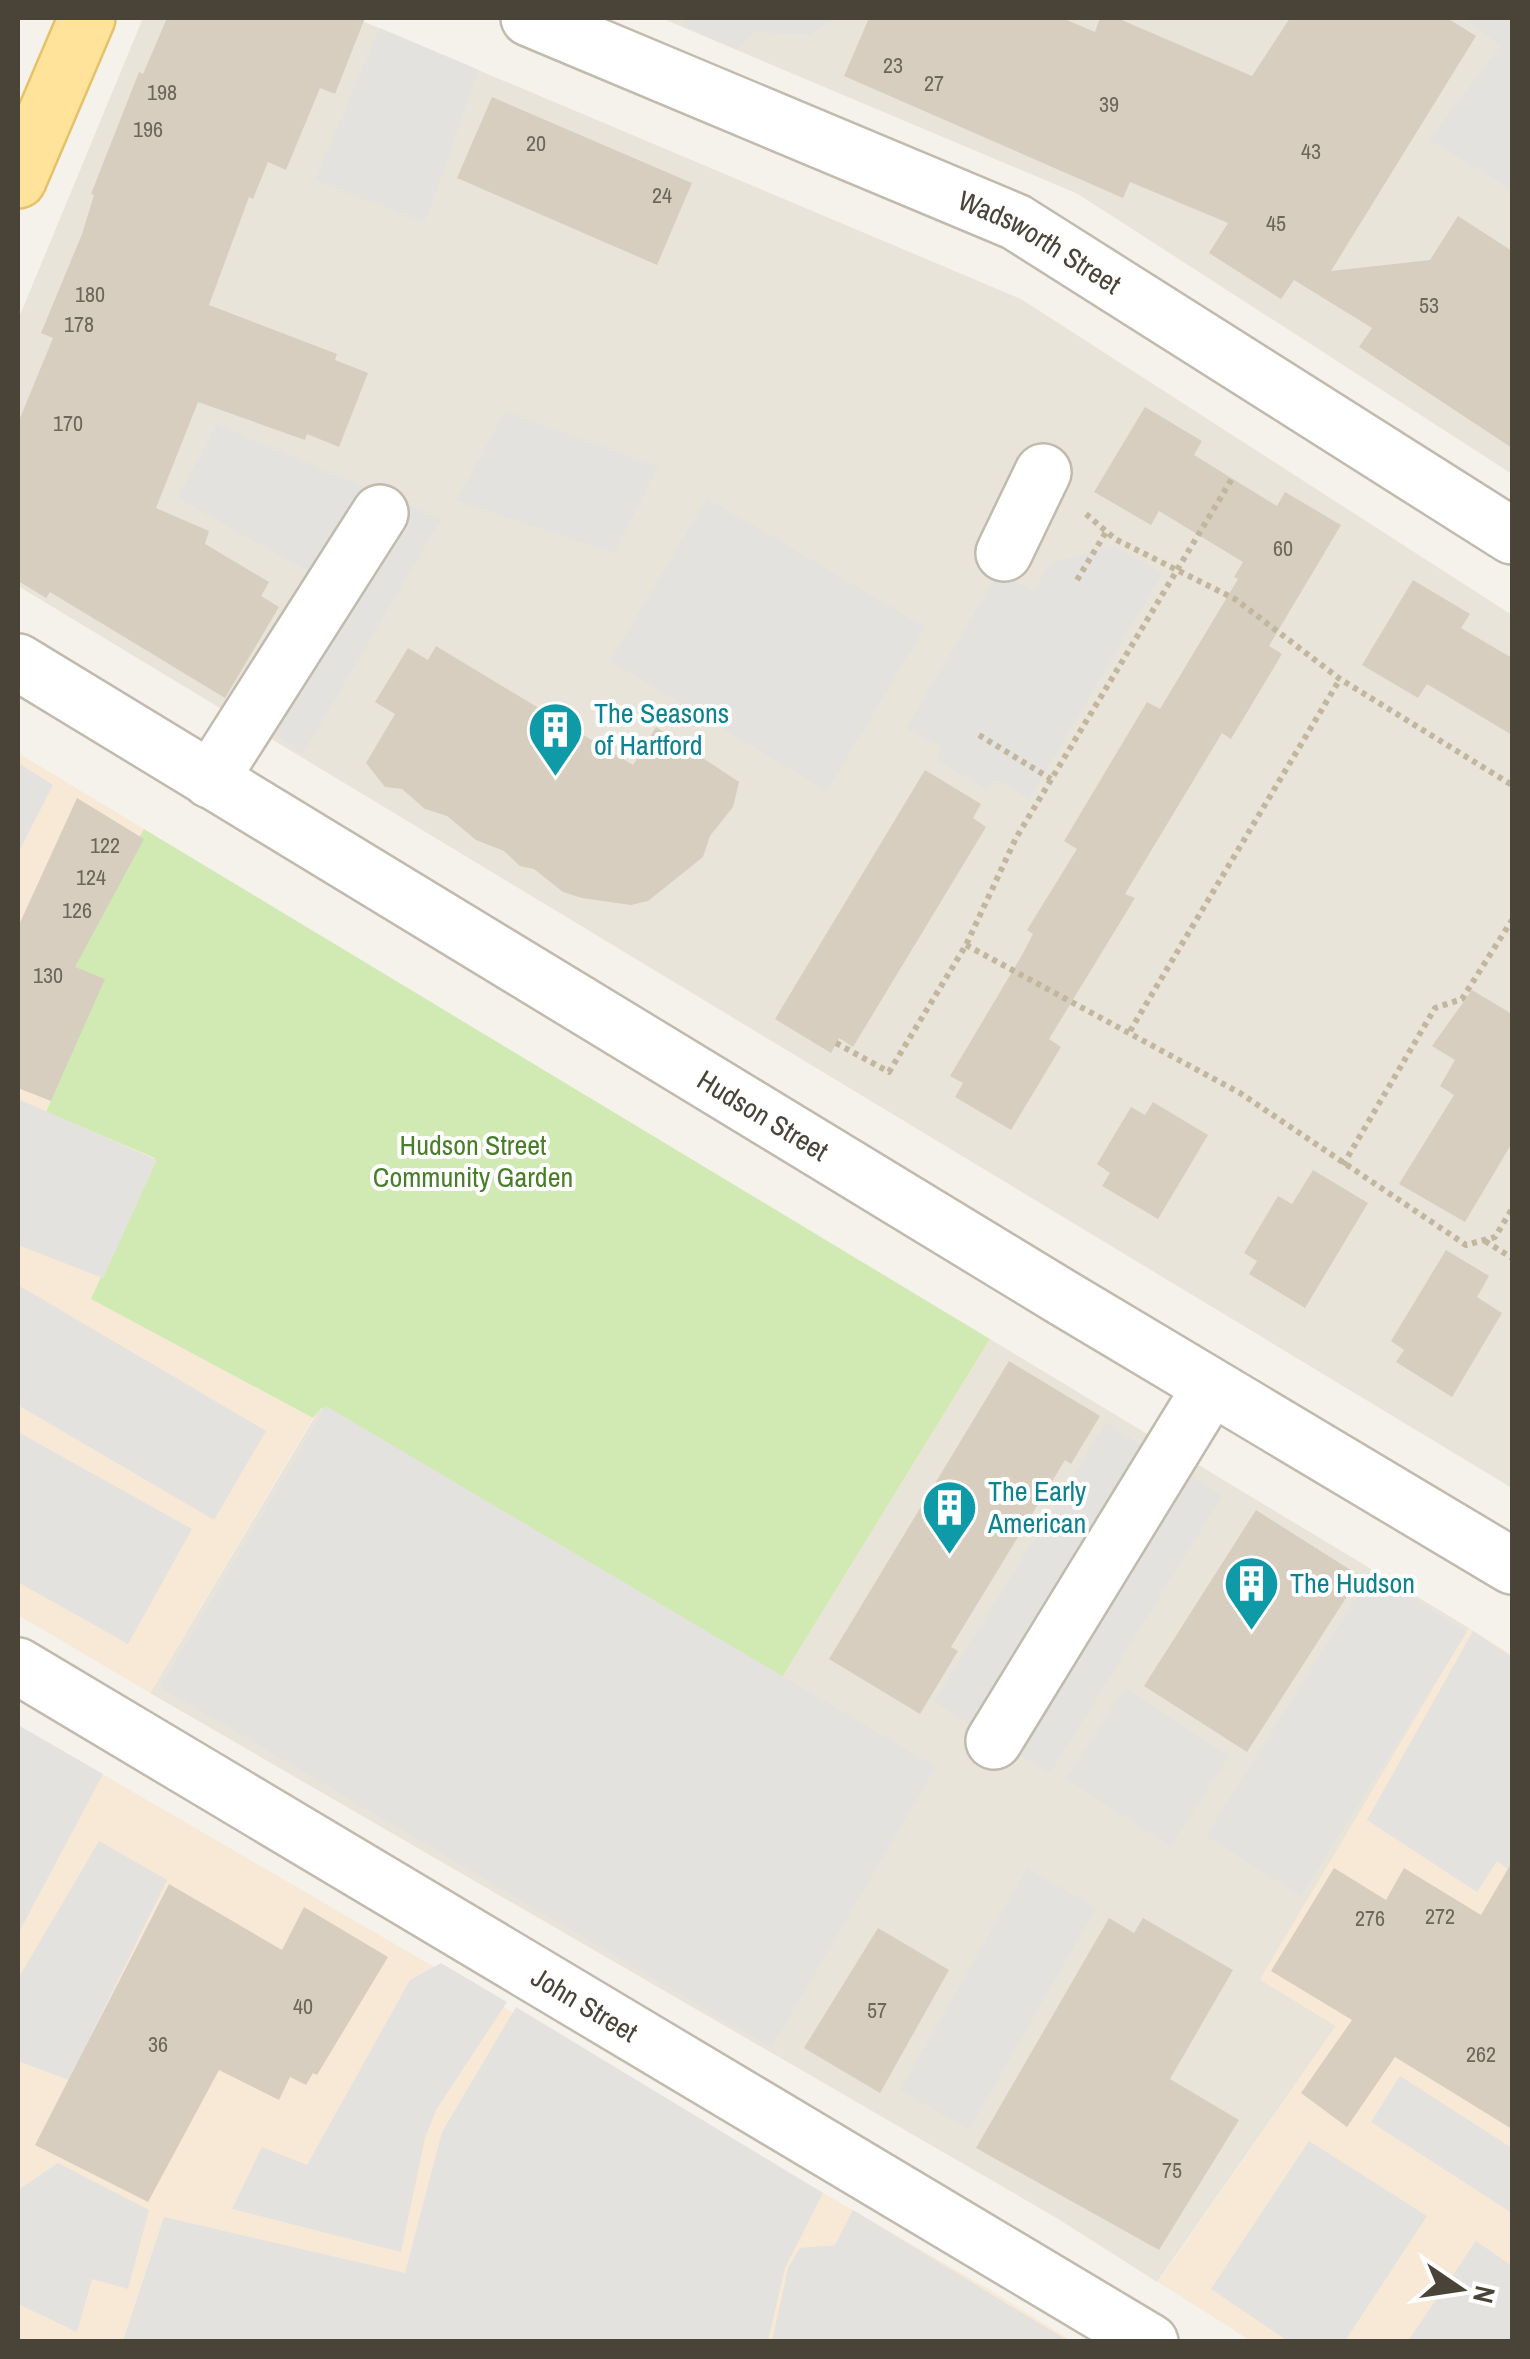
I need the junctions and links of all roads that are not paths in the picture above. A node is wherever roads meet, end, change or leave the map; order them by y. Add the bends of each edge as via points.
1 (87, 18) edge
2 (530, 18) edge
3 (18, 180) edge
4 (1043, 472) dead end
5 (380, 514) dead end
6 (1512, 536) edge
7 (1004, 553) dead end
8 (18, 662) edge
9 (210, 780) junction
10 (1211, 1387) junction
11 (1512, 1566) edge
12 (18, 1666) edge
13 (994, 1740) dead end
14 (1150, 2342) edge

1 - 3 main road
2 - 6 street, Wadsworth Street via 1016,222
4 - 7 street
5 - 9 street
8 - 9 street, Hudson Street
9 - 10 street, Hudson Street
10 - 11 street, Hudson Street
10 - 13 street
12 - 14 street, John Street

